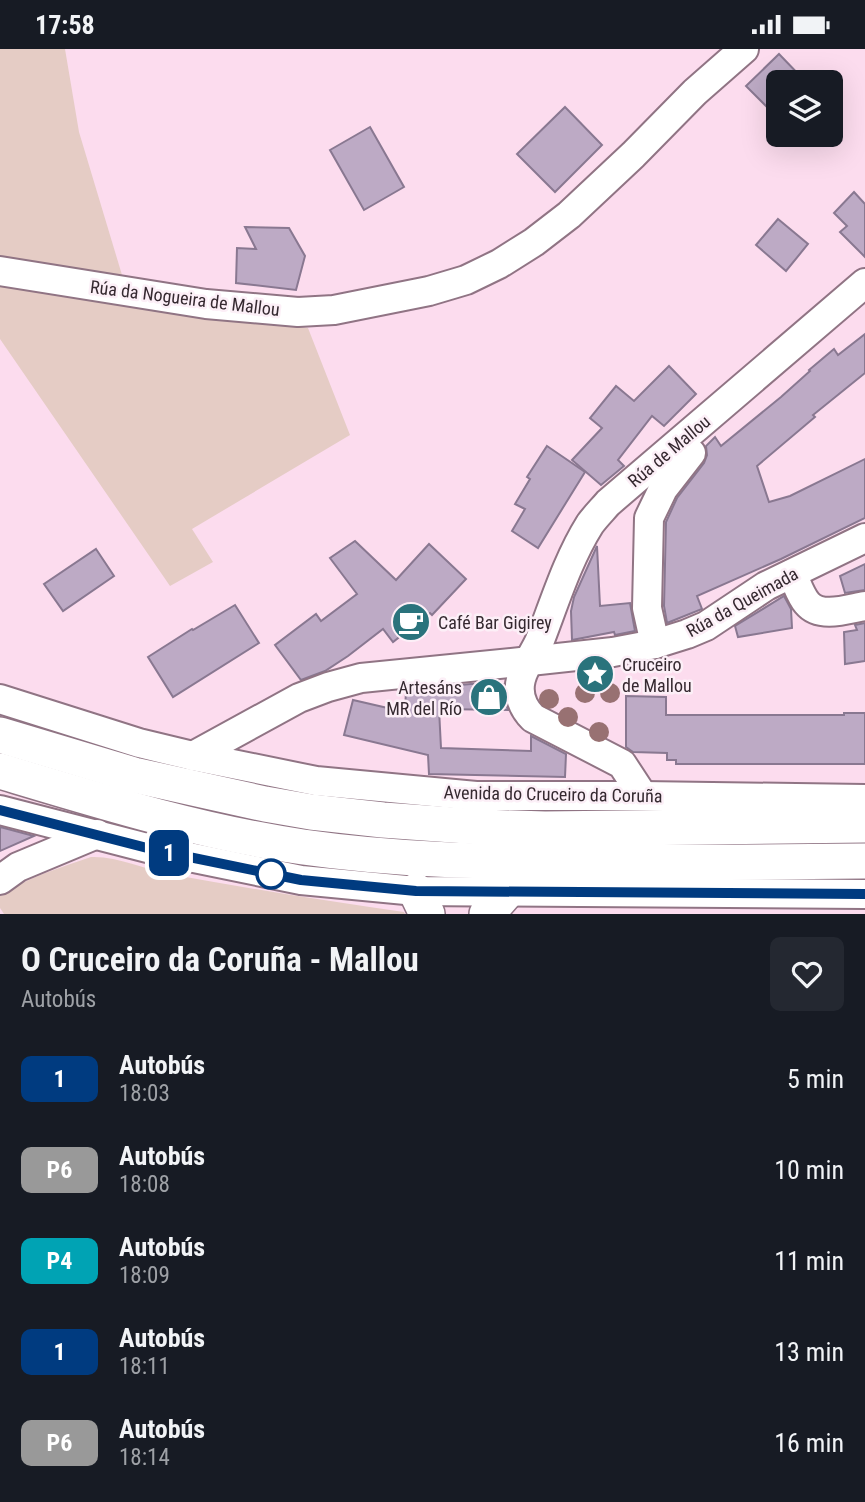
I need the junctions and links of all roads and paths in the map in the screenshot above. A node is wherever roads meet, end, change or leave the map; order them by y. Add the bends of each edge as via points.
1 (744, 49) edge
2 (0, 271) edge
3 (865, 283) edge
4 (691, 453) dead end
5 (865, 538) edge
6 (792, 574) junction
7 (865, 606) edge
8 (655, 644) junction
9 (530, 661) junction
10 (0, 699) edge
11 (261, 719) junction
12 (0, 735) edge
13 (193, 756) junction
14 (248, 767) junction
15 (0, 771) edge
16 (643, 796) junction
17 (865, 799) edge
18 (7, 815) edge
19 (865, 825) edge
20 (97, 834) junction
21 (865, 861) edge
22 (9, 874) edge
23 (865, 894) edge
24 (421, 903) edge
25 (496, 903) edge

1 - 2 street, Rúa da Nogueira de Mallou via 569,215 534,242 467,279 429,291 334,310 298,312 206,304
3 - 9 street, Rúa de Mallou via 608,503 579,543
4 - 8 street via 663,489 649,518 647,608
5 - 6 street, Rúa da Queimada
6 - 7 street via 813,609 822,612
6 - 8 street, Rúa da Queimada via 706,626
8 - 9 street, Rúa da Queimada
9 - 11 street via 361,678 299,698
9 - 16 street, Rúa de Mallou via 520,680 524,710 622,764
10 - 13 street, Avenida do Cruceiro da Coruña
11 - 13 street
11 - 14 street
12 - 19 main road, Avenida do Cruceiro da Coruña via 134,775 265,804 383,820 545,829
13 - 14 street, Avenida do Cruceiro da Coruña
14 - 16 street, Avenida do Cruceiro da Coruña via 316,781 476,796
15 - 21 main road via 180,823 366,854 485,861
16 - 17 street, Avenida do Cruceiro da Coruña
18 - 20 street
18 - 22 street via 30,832 28,847
20 - 22 street
20 - 24 street via 155,850
23 - 25 street
24 - 25 street

